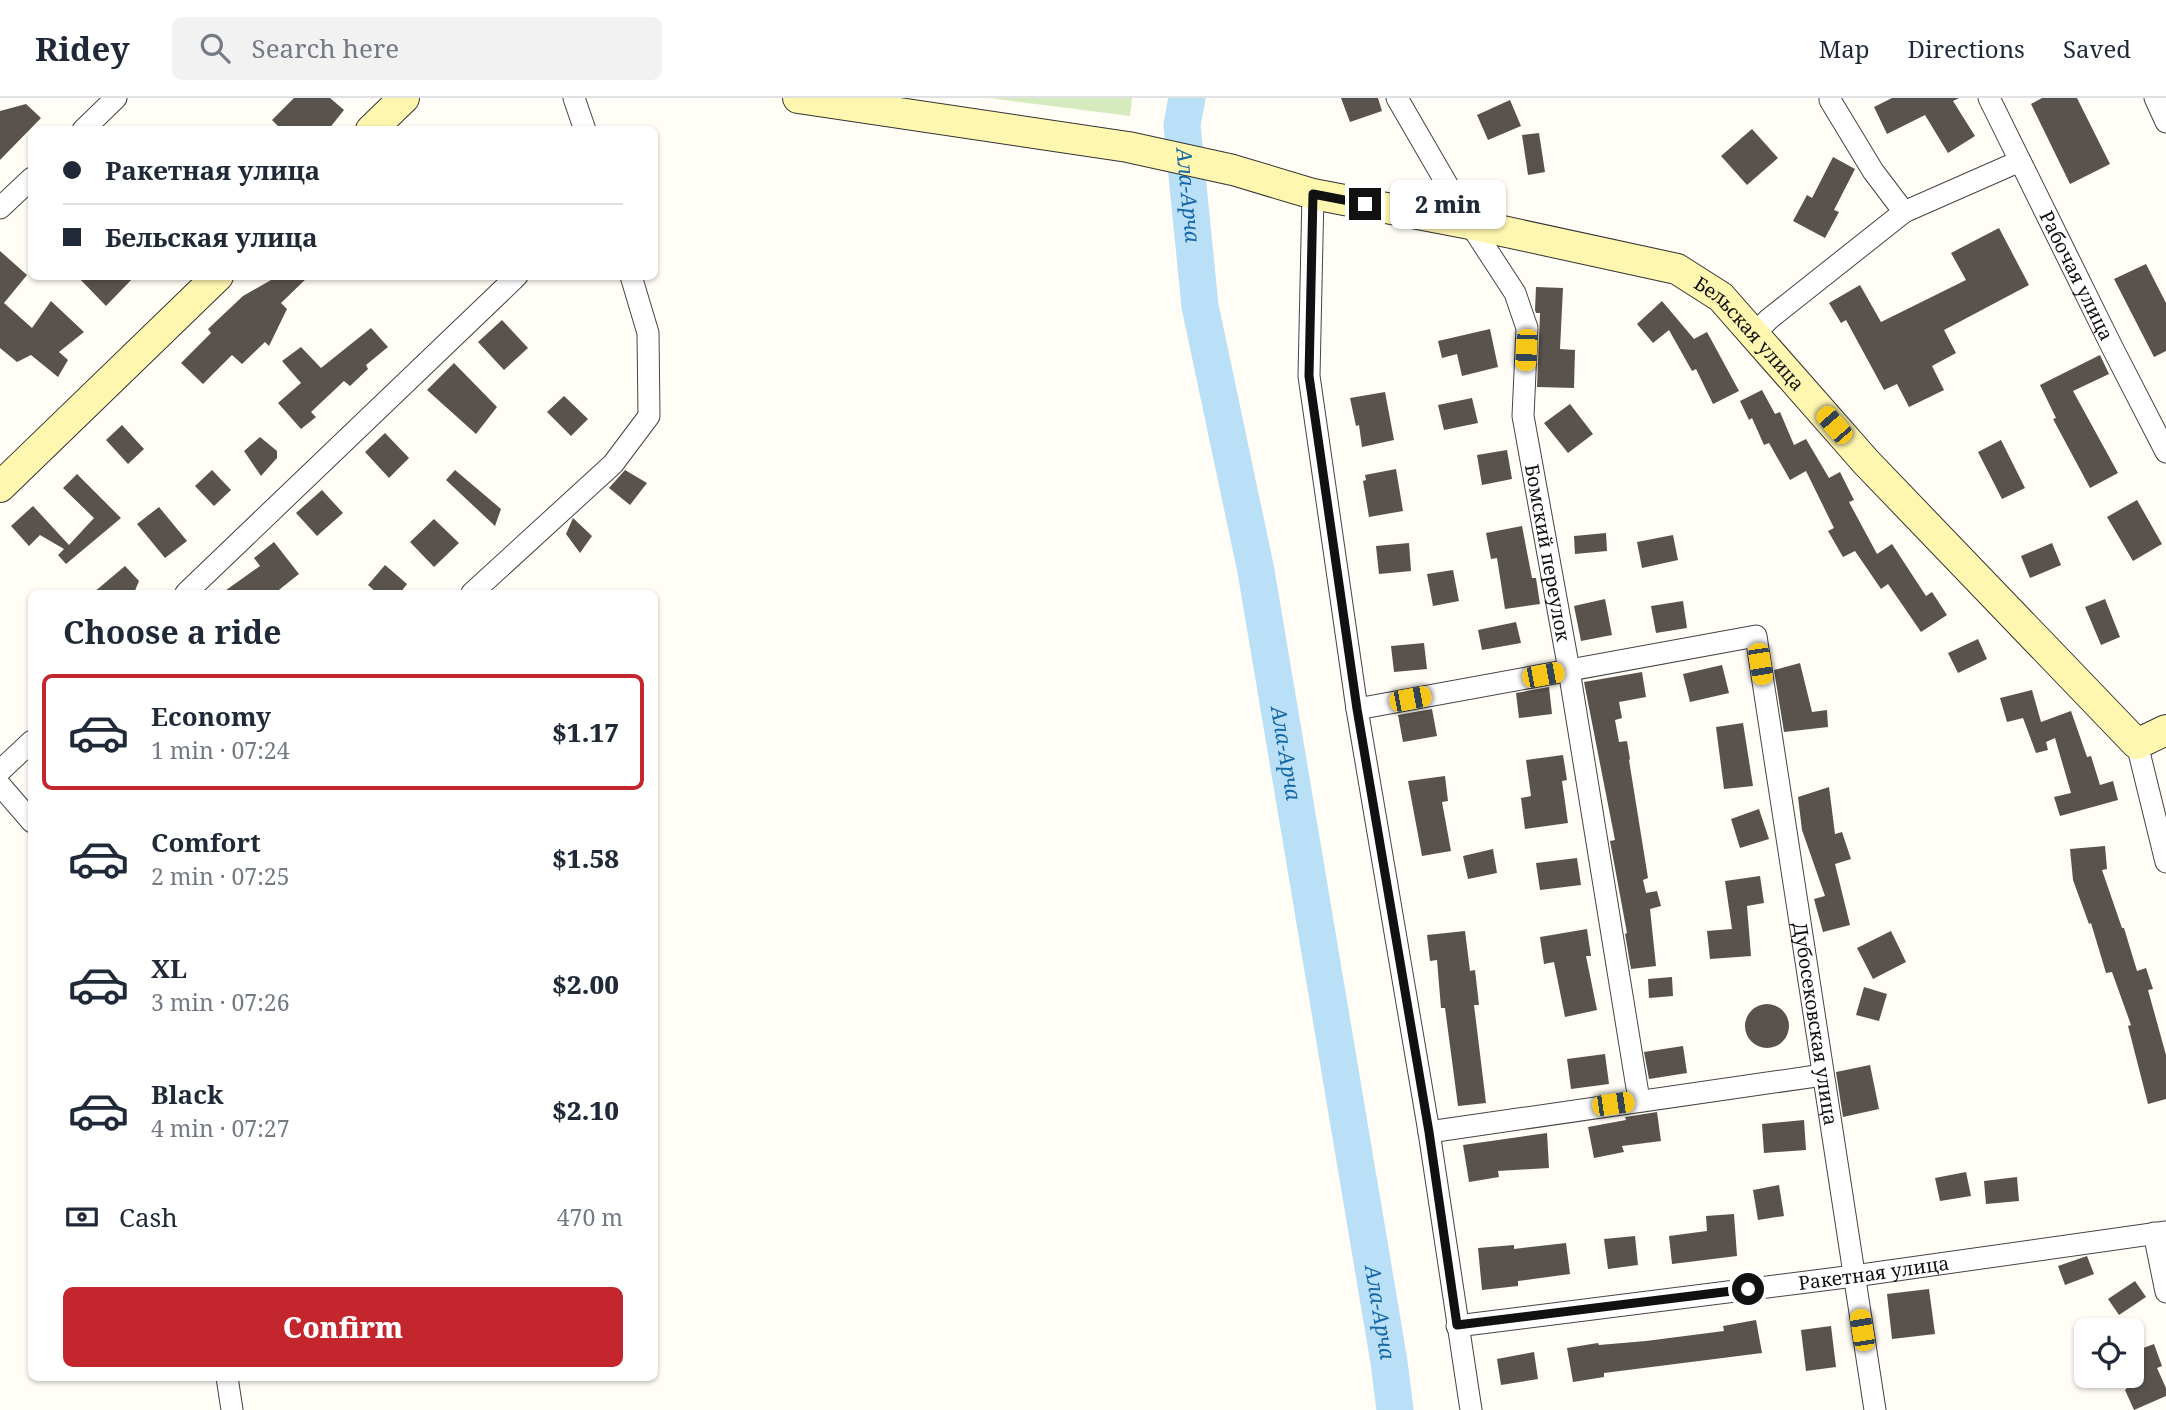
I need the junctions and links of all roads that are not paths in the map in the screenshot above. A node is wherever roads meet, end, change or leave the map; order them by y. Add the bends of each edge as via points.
1 (116, 98) edge
2 (404, 98) edge
3 (574, 98) edge
4 (798, 98) edge
5 (1397, 98) edge
6 (1989, 98) edge
7 (2155, 98) edge
8 (1830, 100) edge
9 (2166, 122) edge
10 (87, 126) edge
11 (375, 126) edge
12 (583, 126) edge
13 (2020, 161) junction
14 (28, 182) edge
15 (1313, 194) junction
16 (0, 208) edge
17 (1904, 212) junction
18 (1470, 224) junction
19 (214, 280) edge
20 (513, 280) edge
21 (632, 280) edge
22 (1754, 334) junction
23 (2166, 452) edge
24 (0, 486) edge
25 (189, 590) edge
26 (475, 590) edge
27 (1569, 670) junction
28 (1357, 709) junction
29 (2166, 730) edge
30 (2137, 744) junction
31 (28, 745) edge
32 (0, 771) edge
33 (0, 785) edge
34 (28, 817) edge
35 (2166, 862) edge
36 (1823, 1074) junction
37 (1639, 1100) junction
38 (1429, 1132) junction
39 (2160, 1233) edge
40 (1854, 1276) junction
41 (2166, 1292) edge
42 (1457, 1325) junction
43 (228, 1381) edge
44 (232, 1410) edge
45 (1471, 1410) edge
46 (1875, 1410) edge

1 - 10 street
2 - 11 street
3 - 12 street
4 - 15 street, Бельская улица via 1128,147 1233,170
5 - 18 street, Бомский переулок
6 - 13 street, Рабочая улица
7 - 9 street
8 - 17 street
13 - 17 street
13 - 23 street, Рабочая улица
14 - 16 street
15 - 18 street, Бельская улица
15 - 28 street via 1309,376
17 - 22 street
18 - 22 street, Бельская улица via 1678,268 1721,297
18 - 27 street, Бомский переулок via 1515,293 1527,328 1523,416
19 - 24 street
20 - 25 street
21 - 26 street via 648,333 649,416 613,464
22 - 30 street, Бельская улица via 1866,462
27 - 28 street
27 - 36 street, Дубосековская улица via 1756,636
27 - 37 street, Бомский переулок
28 - 38 street
29 - 30 street
30 - 35 street
31 - 32 street
33 - 34 street
36 - 37 street
36 - 40 street, Дубосековская улица
37 - 38 street
38 - 42 street
39 - 40 street, Ракетная улица
39 - 41 street
40 - 42 street, Ракетная улица
40 - 46 street, Дубосековская улица
42 - 45 street
43 - 44 street

